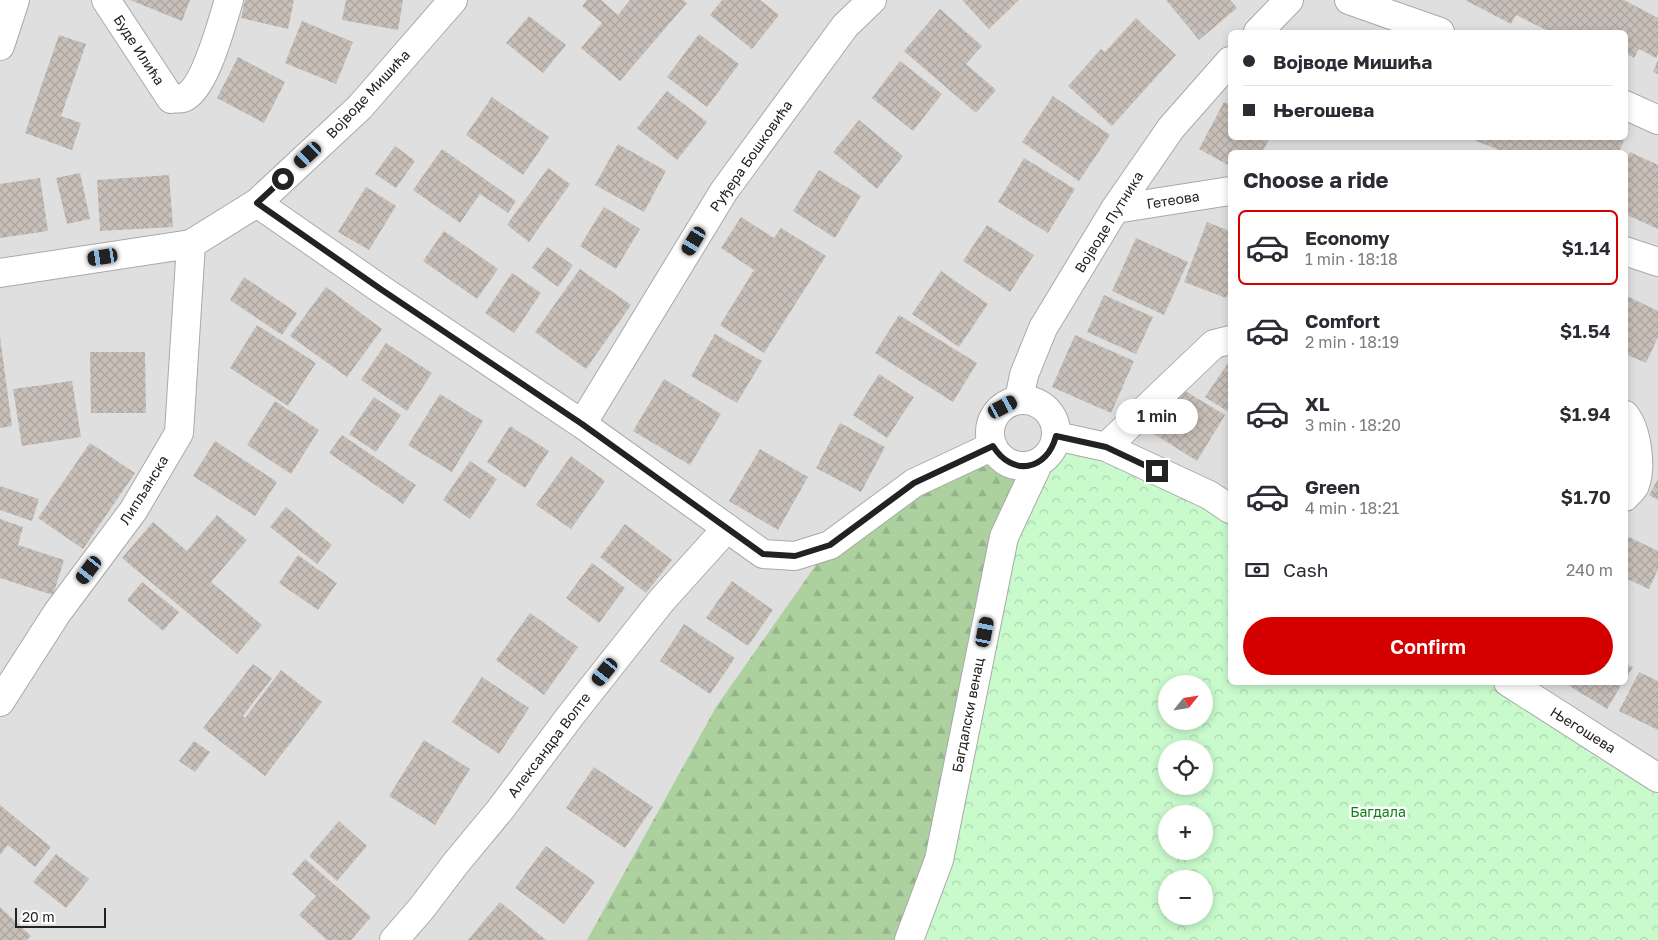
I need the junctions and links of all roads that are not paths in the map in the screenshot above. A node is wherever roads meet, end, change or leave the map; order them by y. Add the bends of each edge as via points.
1 (15, 0) edge
2 (106, 0) edge
3 (229, 0) edge
4 (453, 0) edge
5 (872, 0) edge
6 (1289, 0) edge
7 (1349, 0) edge
8 (1260, 30) edge
9 (1434, 30) edge
10 (0, 46) edge
11 (1228, 63) edge
12 (1628, 106) edge
13 (1658, 120) edge
14 (1228, 191) edge
15 (257, 203) junction
16 (1116, 209) junction
17 (191, 244) junction
18 (1628, 252) edge
19 (1658, 262) edge
20 (0, 273) edge
21 (1228, 340) edge
22 (1019, 400) junction
23 (1628, 419) edge
24 (582, 424) junction
25 (1056, 436) junction
26 (993, 446) junction
27 (1106, 447) junction
28 (1039, 462) junction
29 (1630, 492) edge
30 (1223, 497) edge
31 (727, 528) junction
32 (1513, 685) edge
33 (0, 702) edge
34 (1658, 778) edge
35 (394, 940) edge
36 (909, 940) edge

1 - 10 street
2 - 3 street, Буде Илића via 171,99 183,98 194,90 206,70
4 - 15 street, Војводе Мишића via 360,107
5 - 24 street, Руђера Бошковића via 845,26 724,191
6 - 8 street
7 - 9 street
11 - 16 street, Војводе Путника via 1171,128
12 - 13 street
14 - 16 street, Гетеова
15 - 17 street, Војводе Мишића
15 - 24 street
16 - 22 street, Војводе Путника via 1043,328 1024,374
17 - 20 street, Војводе Мишића
17 - 33 street, Липљанска via 179,433 133,512 57,613
18 - 19 street
21 - 27 street via 1214,344
22 - 25 street via 1043,407 1055,425
22 - 26 street via 1003,407 996,415 991,425
23 - 29 street via 1639,467
24 - 31 street
25 - 27 street
25 - 28 street via 1047,456
26 - 28 street via 1007,462 1018,466
26 - 31 street via 914,483 830,545 795,556 763,554
27 - 30 street
28 - 36 street, Багдалски венац via 1004,537 940,860
31 - 35 street, Александра Волте via 662,600 570,715 500,810
32 - 34 street, Његошева

